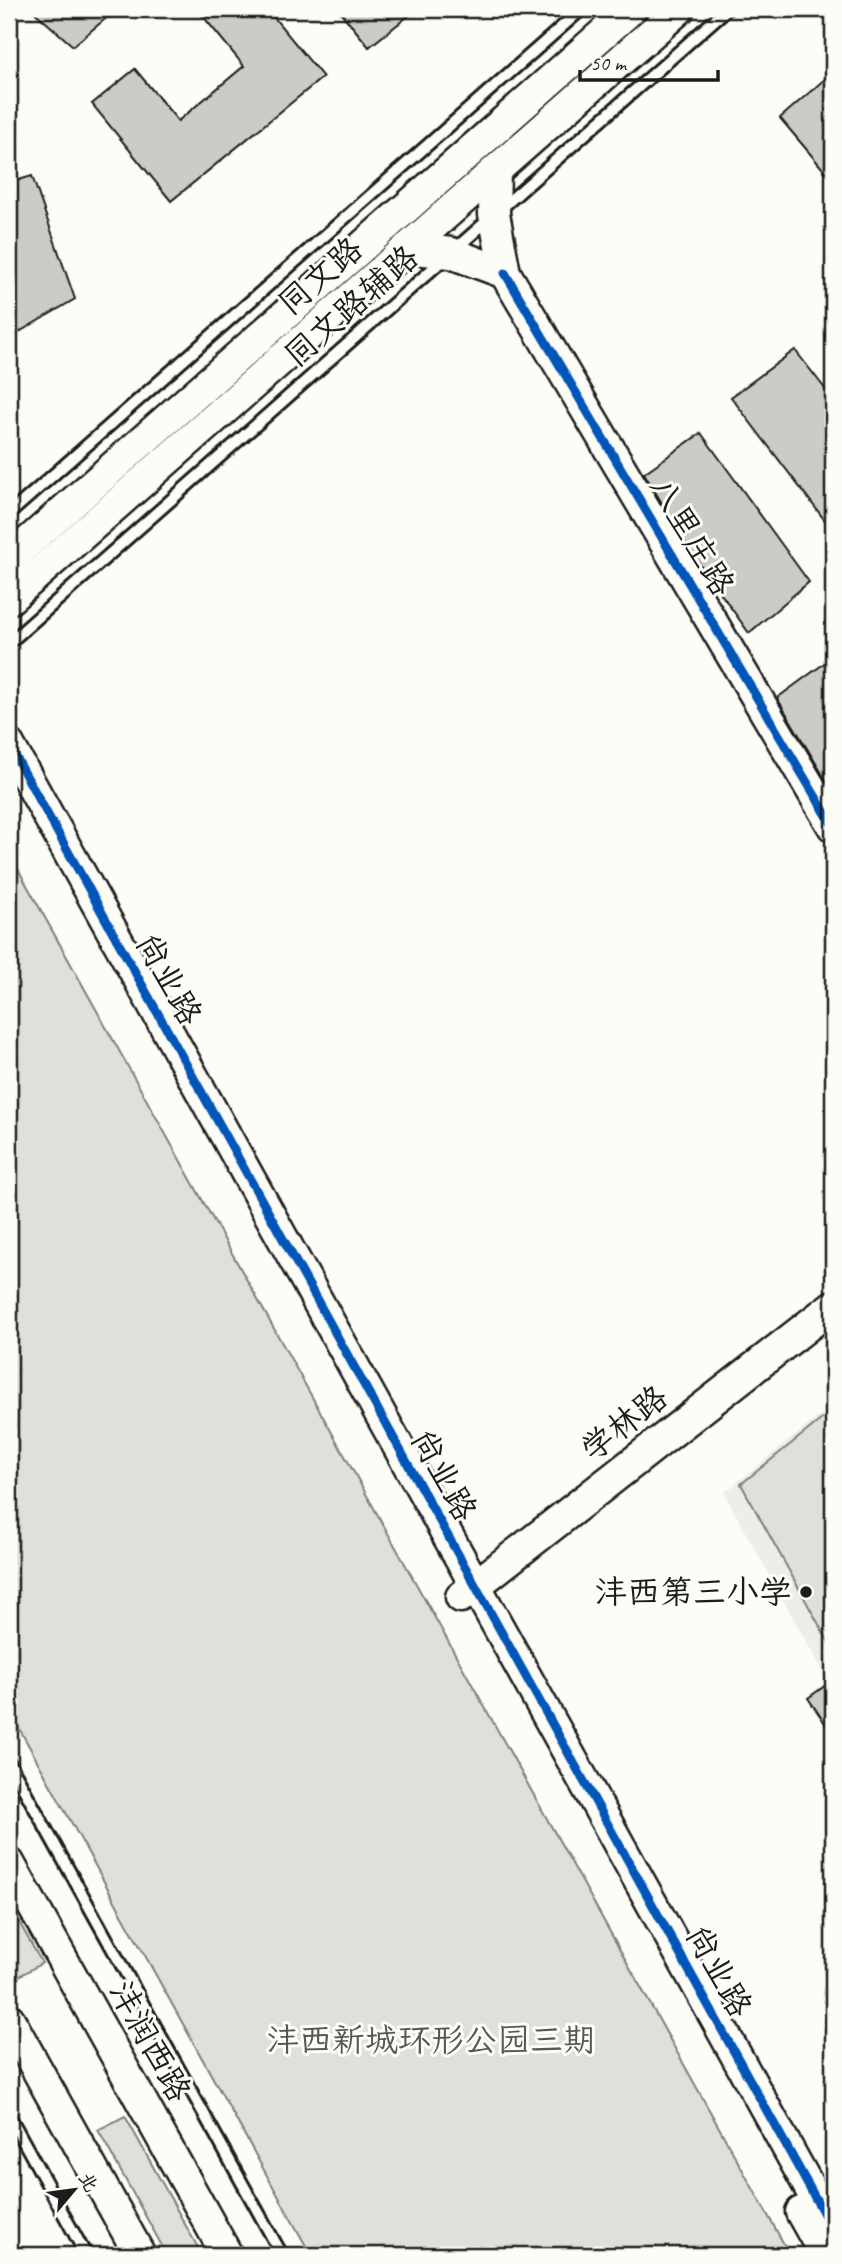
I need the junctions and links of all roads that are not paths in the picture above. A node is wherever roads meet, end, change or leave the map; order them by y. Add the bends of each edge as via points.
1 (582, 9) edge
2 (631, 9) edge
3 (679, 9) edge
4 (727, 9) edge
5 (495, 171) junction
6 (494, 214) junction
7 (407, 248) junction
8 (451, 253) junction
9 (505, 273) junction
10 (9, 514) edge
11 (9, 559) edge
12 (9, 599) edge
13 (9, 643) edge
14 (9, 745) edge
15 (9, 785) edge
16 (833, 826) edge
17 (833, 1306) edge
18 (833, 1330) edge
19 (472, 1600) junction
20 (9, 1762) edge
21 (9, 1863) edge
22 (9, 2019) edge
23 (9, 2115) edge
24 (833, 2230) edge
25 (86, 2255) edge
26 (140, 2255) edge
27 (227, 2255) edge
28 (282, 2255) edge
29 (825, 2255) edge

1 - 10 lane
2 - 11 street, 同文路
3 - 5 street, 同文路
4 - 6 lane, 同文路辅路
5 - 6 street
5 - 7 street, 同文路
6 - 8 lane, 同文路辅路
6 - 9 street
7 - 8 street
7 - 12 street, 同文路
8 - 9 street
8 - 13 lane, 同文路辅路
9 - 16 street, 八里庄路
14 - 19 street, 尚业路
15 - 19 street, 尚业路
17 - 19 street, 学林路
18 - 19 street, 学林路
19 - 24 street, 尚业路
19 - 29 street, 尚业路
20 - 28 lane
21 - 27 street, 沣润西路
22 - 26 street
23 - 25 lane

